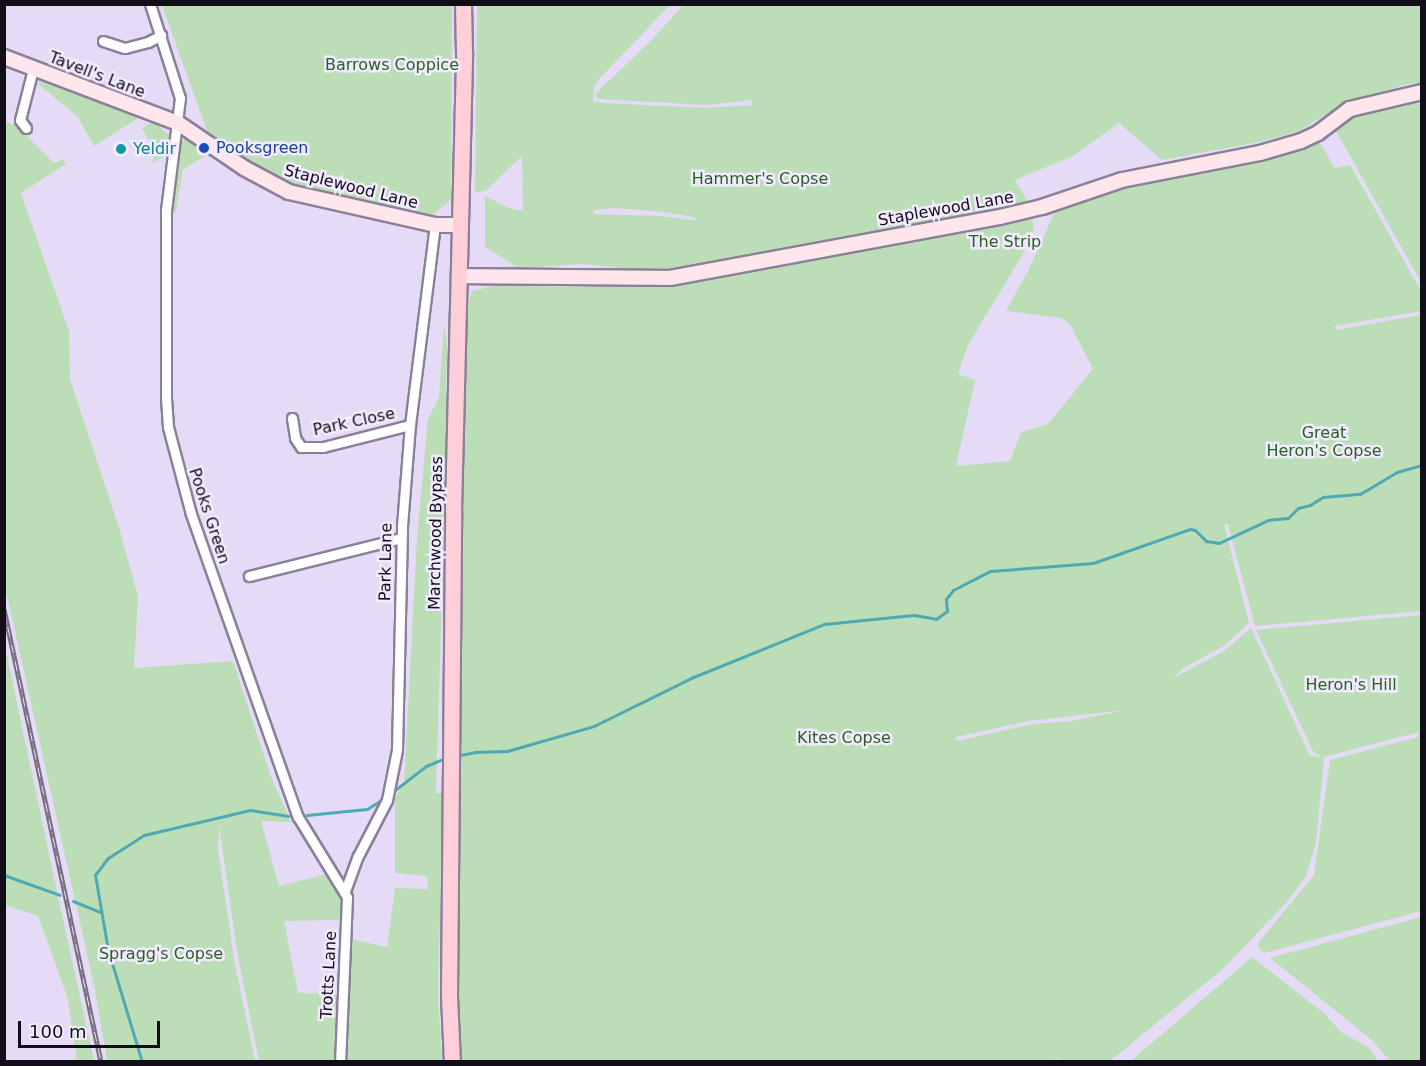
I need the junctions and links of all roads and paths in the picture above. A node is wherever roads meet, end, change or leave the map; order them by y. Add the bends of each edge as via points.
1 (150, 4) edge
2 (463, 4) edge
3 (161, 35) junction
4 (103, 41) dead end
5 (4, 57) edge
6 (33, 69) junction
7 (1422, 92) edge
8 (178, 123) junction
9 (26, 128) dead end
10 (435, 225) junction
11 (460, 225) junction
12 (459, 276) junction
13 (292, 418) dead end
14 (410, 425) junction
15 (401, 538) junction
16 (249, 576) dead end
17 (345, 891) junction
18 (340, 1062) edge
19 (452, 1062) edge

1 - 3 street, Pooks Green
2 - 11 main road, Marchwood Bypass
3 - 4 street via 125,48
3 - 8 street, Pooks Green via 180,98
5 - 6 street, Tavell's Lane
6 - 8 street, Tavell's Lane
6 - 9 street via 20,112
7 - 12 street, Staplewood Lane via 1350,109 1301,141 1122,180 1000,217 669,278
8 - 10 street, Staplewood Lane via 244,168 289,192
8 - 17 street, Pooks Green via 166,220 166,398 174,454 195,525 298,817
10 - 11 street, Staplewood Lane
10 - 14 street, Park Lane
11 - 12 main road, Marchwood Bypass
12 - 19 main road, Marchwood Bypass via 451,757
13 - 14 street, Park Close via 295,438 301,447 323,447
14 - 15 street, Park Lane
15 - 16 street
15 - 17 street, Park Lane via 397,750 387,800
17 - 18 street, Trotts Lane via 348,904

